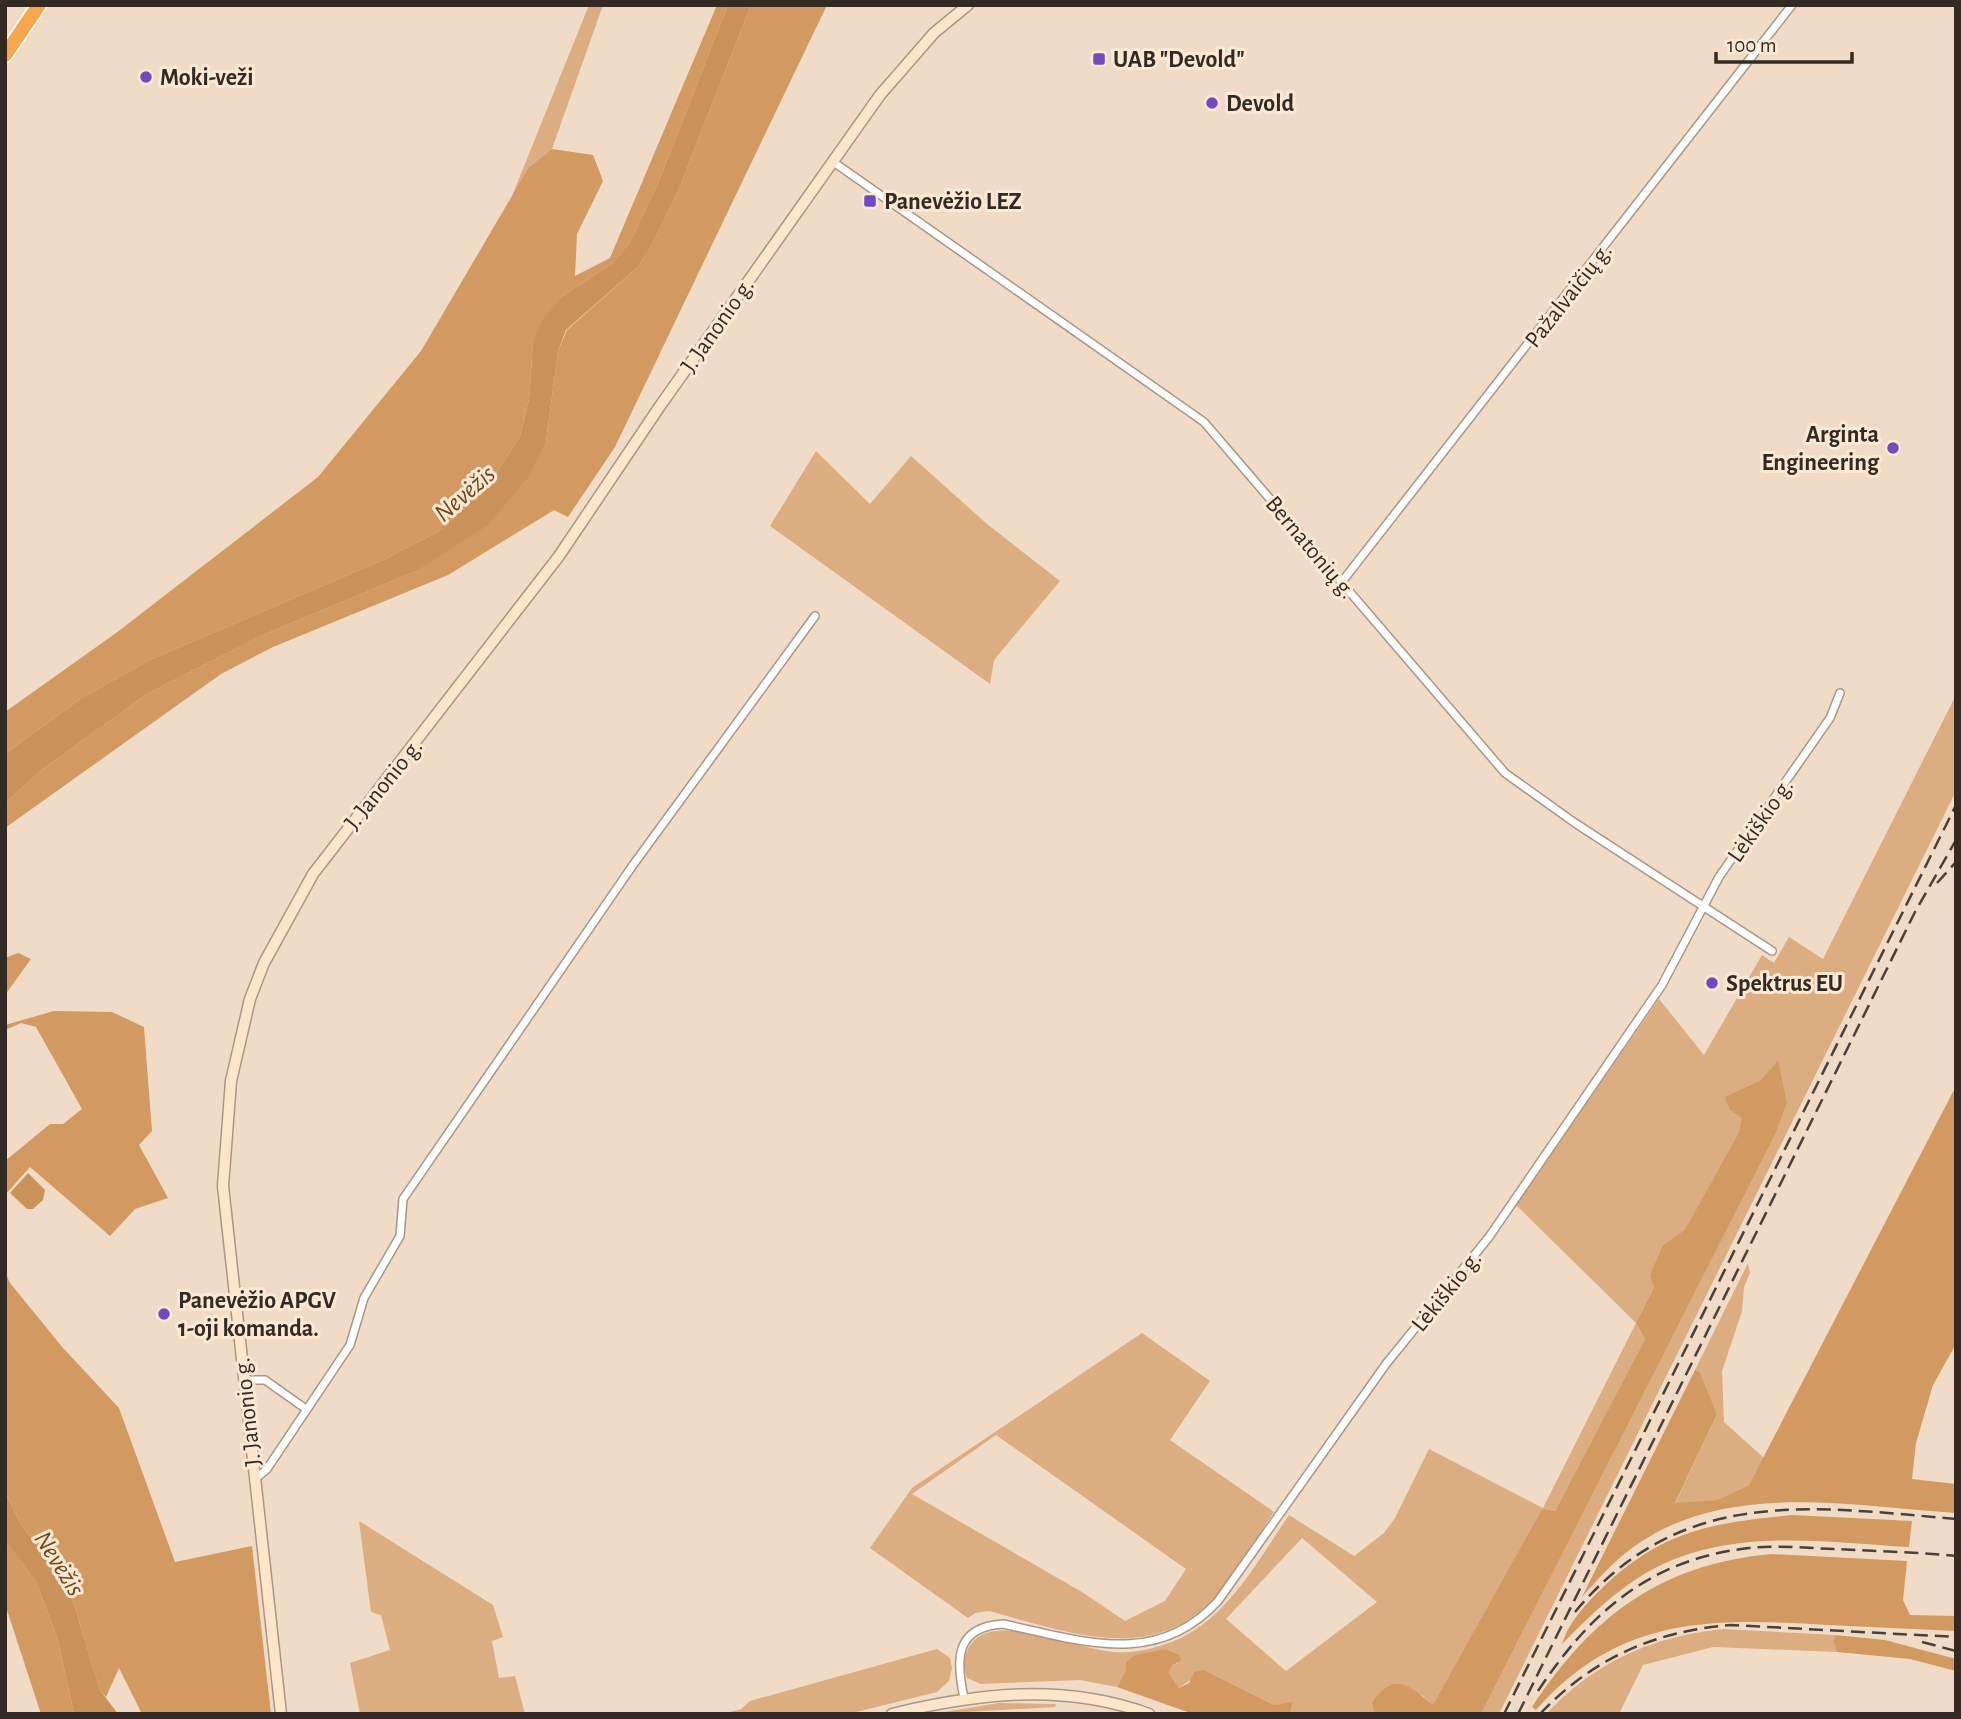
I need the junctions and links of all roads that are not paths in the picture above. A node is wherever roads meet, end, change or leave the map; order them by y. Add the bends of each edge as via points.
1 (39, 5) edge
2 (968, 5) edge
3 (1792, 5) edge
4 (5, 55) edge
5 (832, 161) junction
6 (1341, 583) junction
7 (815, 616) dead end
8 (1840, 693) dead end
9 (1702, 906) junction
10 (1772, 951) dead end
11 (243, 1380) junction
12 (306, 1409) junction
13 (254, 1480) junction
14 (964, 1698) junction
15 (281, 1714) edge
16 (892, 1714) edge
17 (1149, 1714) edge

1 - 4 highway
2 - 5 street, J. Janonio g. via 934,33 903,68
3 - 6 street, Pažalvaičių g.
5 - 6 street, Bernatonių g. via 1204,422
5 - 11 street, J. Janonio g. via 559,556 325,858 272,944 239,1043 227,1104 223,1160 226,1234
6 - 9 street, Bernatonių g. via 1505,773
7 - 12 street via 640,854 403,1199 400,1236 364,1298 350,1345
8 - 9 street, Lėkiškio g. via 1830,718
9 - 10 street, Bernatonių g.
9 - 14 street, Lėkiškio g. via 1662,985 1495,1228 1386,1364 1206,1615 1160,1639 1127,1646 989,1625 973,1633 957,1659
11 - 12 street via 265,1380
11 - 13 street, J. Janonio g.
12 - 13 street via 267,1469
13 - 15 street, J. Janonio g.
14 - 16 street
14 - 17 street via 1059,1693

